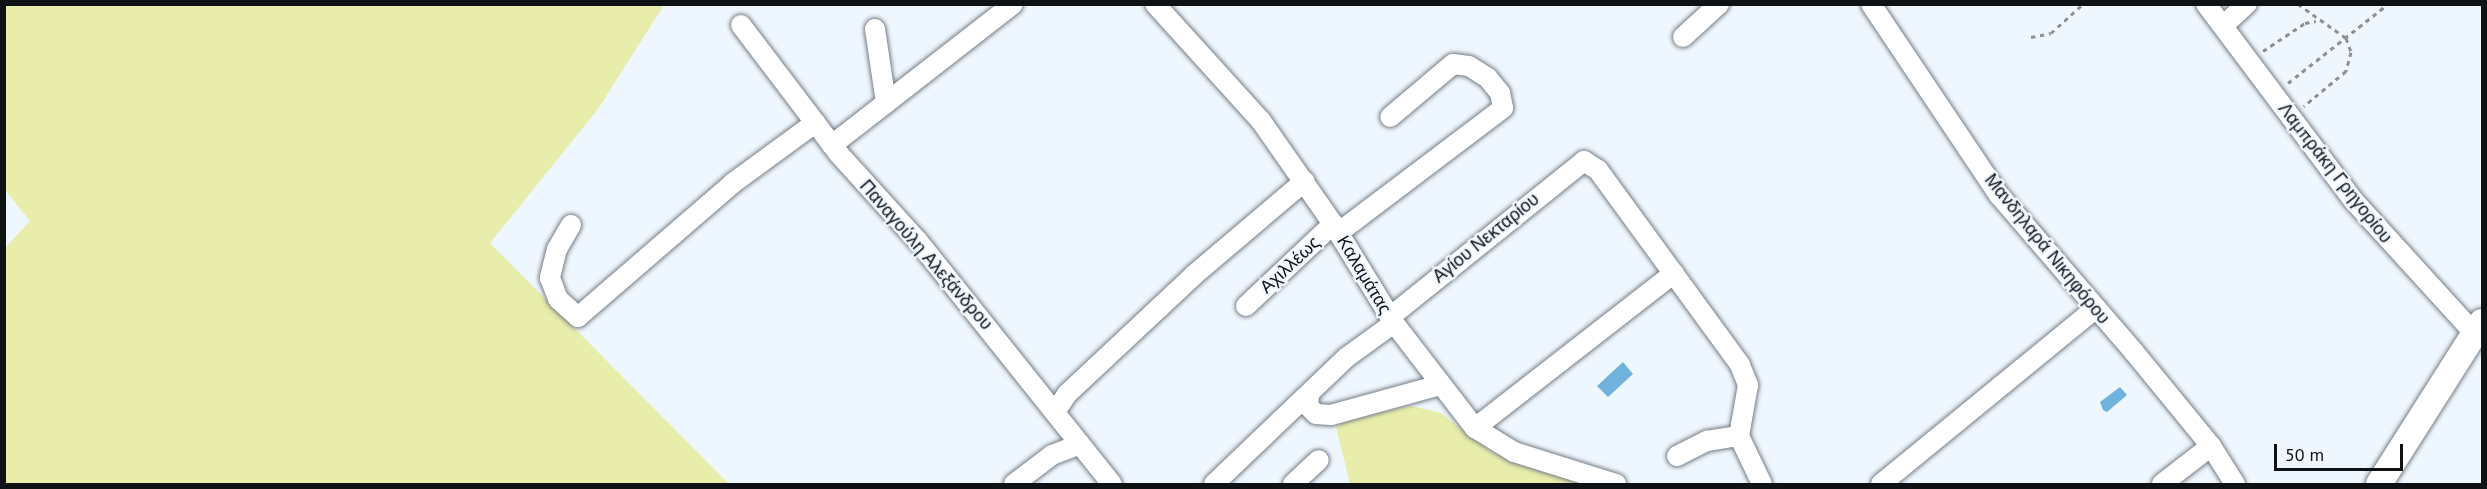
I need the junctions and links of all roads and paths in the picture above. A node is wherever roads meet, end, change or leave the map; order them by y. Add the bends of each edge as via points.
1 (1013, 4) edge
2 (1155, 4) edge
3 (1719, 4) edge
4 (1871, 4) edge
5 (2082, 4) edge
6 (2206, 4) edge
7 (2247, 4) edge
8 (2298, 4) edge
9 (2388, 4) edge
10 (2317, 21) junction
11 (741, 25) dead end
12 (2223, 26) junction
13 (874, 29) dead end
14 (1683, 37) dead end
15 (2031, 37) dead end
16 (2346, 38) junction
17 (2249, 60) junction
18 (2275, 94) junction
19 (886, 103) junction
20 (2290, 115) junction
21 (1390, 117) dead end
22 (815, 123) junction
23 (832, 145) junction
24 (1305, 181) junction
25 (571, 225) dead end
26 (1336, 228) junction
27 (1674, 273) junction
28 (1246, 306) dead end
29 (2095, 309) junction
30 (1392, 320) junction
31 (2479, 328) edge
32 (1440, 385) junction
33 (1309, 396) junction
34 (1055, 412) junction
35 (1475, 428) junction
36 (1739, 436) junction
37 (1080, 444) junction
38 (2211, 446) junction
39 (1677, 456) dead end
40 (1319, 460) dead end
41 (1015, 484) edge
42 (1112, 484) edge
43 (1214, 484) edge
44 (1293, 484) edge
45 (1616, 484) edge
46 (1762, 484) edge
47 (1881, 484) edge
48 (2162, 484) edge
49 (2235, 484) edge
50 (2379, 484) edge

1 - 19 street
2 - 24 street, Καλαμάτας via 1261,121
3 - 14 street
4 - 29 street, Μανδηλαρά Νικηφόρου via 1999,195
5 - 15 path via 2051,33
6 - 12 street, Λαμπράκη Γρηγορίου
7 - 12 street
8 - 10 path
9 - 16 path
10 - 16 path
10 - 17 path via 2305,22
11 - 22 street, Παναγούλη Αλεξάνδρου
12 - 17 street, Λαμπράκη Γρηγορίου
13 - 19 street
16 - 18 path
16 - 20 path via 2350,52 2346,71
17 - 18 street, Λαμπράκη Γρηγορίου
18 - 20 street, Λαμπράκη Γρηγορίου
19 - 23 street
20 - 31 street, Λαμπράκη Γρηγορίου via 2353,200
21 - 26 street, Αχιλλέως via 1453,64 1469,66 1488,78 1500,93 1503,108
22 - 23 street, Παναγούλη Αλεξάνδρου
22 - 25 street via 733,183 578,317 558,298 550,278 557,249
23 - 34 street, Παναγούλη Αλεξάνδρου via 917,240
24 - 26 street, Καλαμάτας
24 - 34 street via 1194,275 1067,394
26 - 28 street, Αχιλλέως
26 - 30 street, Καλαμάτας
27 - 30 street, Αγίου Νεκταρίου via 1598,170 1584,161
27 - 35 street
27 - 36 street via 1740,365 1748,385
29 - 38 street, Μανδηλαρά Νικηφόρου
29 - 47 street
30 - 32 street, Καλαμάτας
30 - 33 street, Αγίου Νεκταρίου via 1347,357
31 - 50 main road
32 - 33 street via 1331,415 1316,414 1308,405
32 - 35 street, Καλαμάτας
33 - 43 street, Αγίου Νεκταρίου
34 - 37 street, Παναγούλη Αλεξάνδρου
35 - 45 street, Καλαμάτας via 1514,452
36 - 39 street via 1707,441
36 - 46 street
37 - 41 street via 1052,454
37 - 42 street, Παναγούλη Αλεξάνδρου
38 - 48 street
38 - 49 street, Μανδηλαρά Νικηφόρου
40 - 44 street

